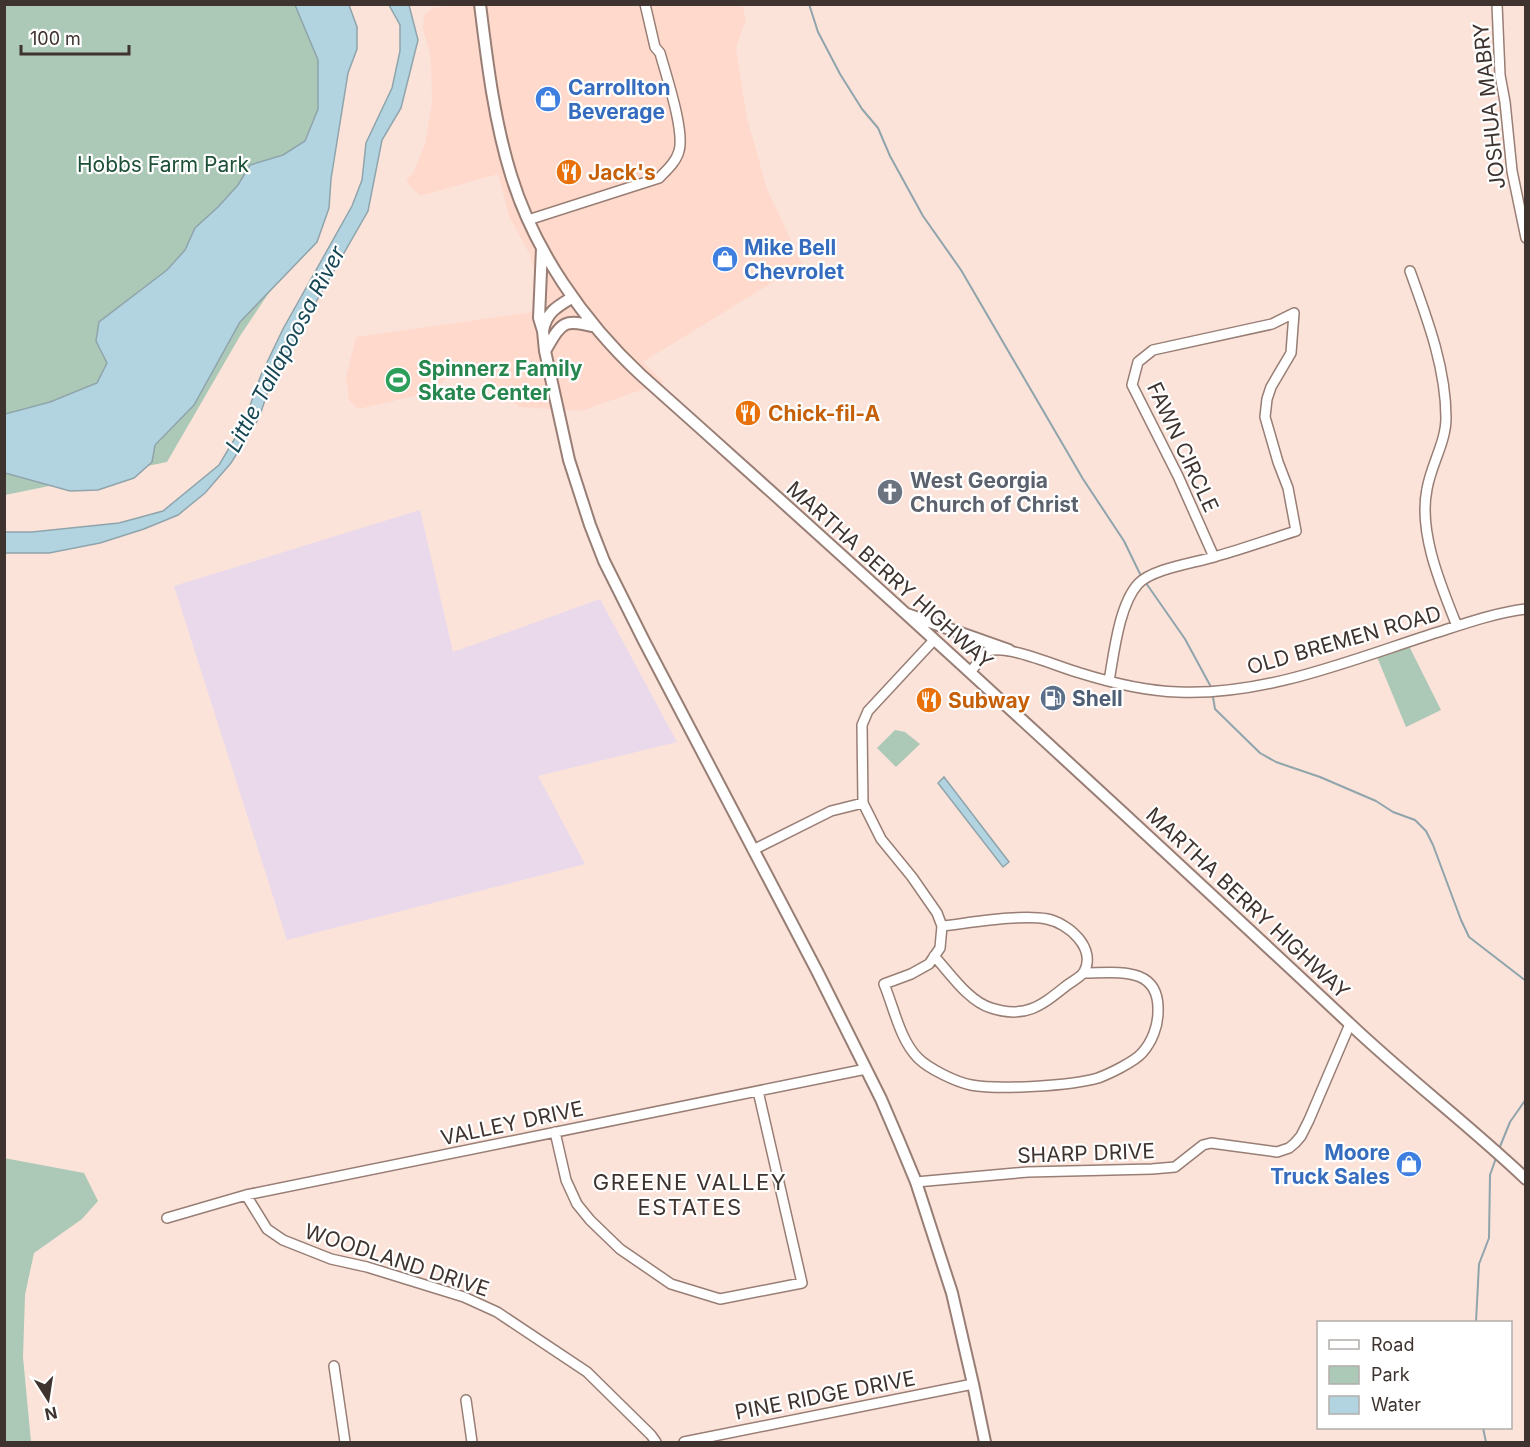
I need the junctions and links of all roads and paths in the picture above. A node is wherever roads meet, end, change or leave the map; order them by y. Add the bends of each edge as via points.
1 (480, 4) edge
2 (645, 4) edge
3 (1497, 4) edge
4 (528, 220) junction
5 (1526, 238) edge
6 (542, 247) junction
7 (1410, 271) dead end
8 (573, 297) junction
9 (543, 317) junction
10 (596, 327) junction
11 (545, 351) junction
12 (1214, 557) junction
13 (1526, 609) edge
14 (903, 612) junction
15 (1457, 626) junction
16 (934, 640) junction
17 (1009, 650) junction
18 (970, 672) junction
19 (1109, 681) junction
20 (863, 803) junction
21 (753, 850) junction
22 (942, 926) junction
23 (934, 956) junction
24 (1083, 973) junction
25 (1350, 1024) junction
26 (866, 1070) junction
27 (758, 1091) junction
28 (555, 1132) junction
29 (1526, 1179) edge
30 (916, 1182) junction
31 (246, 1195) junction
32 (167, 1218) dead end
33 (334, 1366) dead end
34 (973, 1384) junction
35 (465, 1400) dead end
36 (345, 1443) edge
37 (472, 1443) edge
38 (656, 1443) edge
39 (684, 1443) edge
40 (985, 1443) edge

1 - 4 main road, MARTHA BERRY HIGHWAY via 499,131
2 - 4 street via 679,131 679,153 659,178
3 - 5 street, JOSHUA MABRY via 1500,75 1512,171
4 - 6 main road, MARTHA BERRY HIGHWAY
6 - 8 main road, MARTHA BERRY HIGHWAY
6 - 9 main road
7 - 15 street via 1445,388 1446,422 1426,490 1425,519 1438,579
8 - 9 main road
8 - 10 main road, MARTHA BERRY HIGHWAY
9 - 11 main road
10 - 11 main road via 565,324
10 - 14 main road, MARTHA BERRY HIGHWAY via 641,375
11 - 21 main road via 569,460 604,561
12 - 12 street, FAWN CIRCLE via 1296,531 1288,488 1265,417 1271,387 1291,353 1294,313 1272,324 1152,350 1138,362 1132,385
12 - 19 street, FAWN CIRCLE via 1165,569 1139,583 1122,618
13 - 15 street, OLD BREMEN ROAD
14 - 16 main road, MARTHA BERRY HIGHWAY
14 - 17 main road
15 - 19 street, OLD BREMEN ROAD via 1317,671 1232,689 1177,692
16 - 18 main road, MARTHA BERRY HIGHWAY
16 - 20 street via 868,711 862,725
17 - 18 street via 988,651
17 - 19 street, OLD BREMEN ROAD
18 - 25 main road, MARTHA BERRY HIGHWAY
20 - 21 street via 831,811
20 - 22 street via 882,839 912,877
21 - 26 main road
22 - 23 street via 940,948
22 - 24 street via 1026,918 1059,923 1080,940 1086,953
23 - 24 street via 974,999 990,1008 1010,1011 1039,1007
23 - 24 street via 911,974 884,984 907,1042 919,1059 949,1077 993,1088 1089,1080 1142,1054 1158,1023 1156,989 1146,978 1129,973
25 - 29 main road, MARTHA BERRY HIGHWAY
25 - 30 street, SHARP DRIVE via 1309,1120 1289,1148 1277,1152 1211,1143 1175,1167 1028,1172
26 - 27 street, VALLEY DRIVE
26 - 30 main road
27 - 28 street, VALLEY DRIVE
27 - 28 street via 802,1283 720,1299 671,1284 620,1249 583,1212 566,1180
28 - 31 street, VALLEY DRIVE
30 - 34 main road via 952,1293
31 - 32 street, VALLEY DRIVE
31 - 38 street, WOODLAND DRIVE via 267,1229 283,1240 331,1259 464,1297 497,1312 587,1372
33 - 36 street
34 - 39 street, PINE RIDGE DRIVE
34 - 40 main road
35 - 37 street

